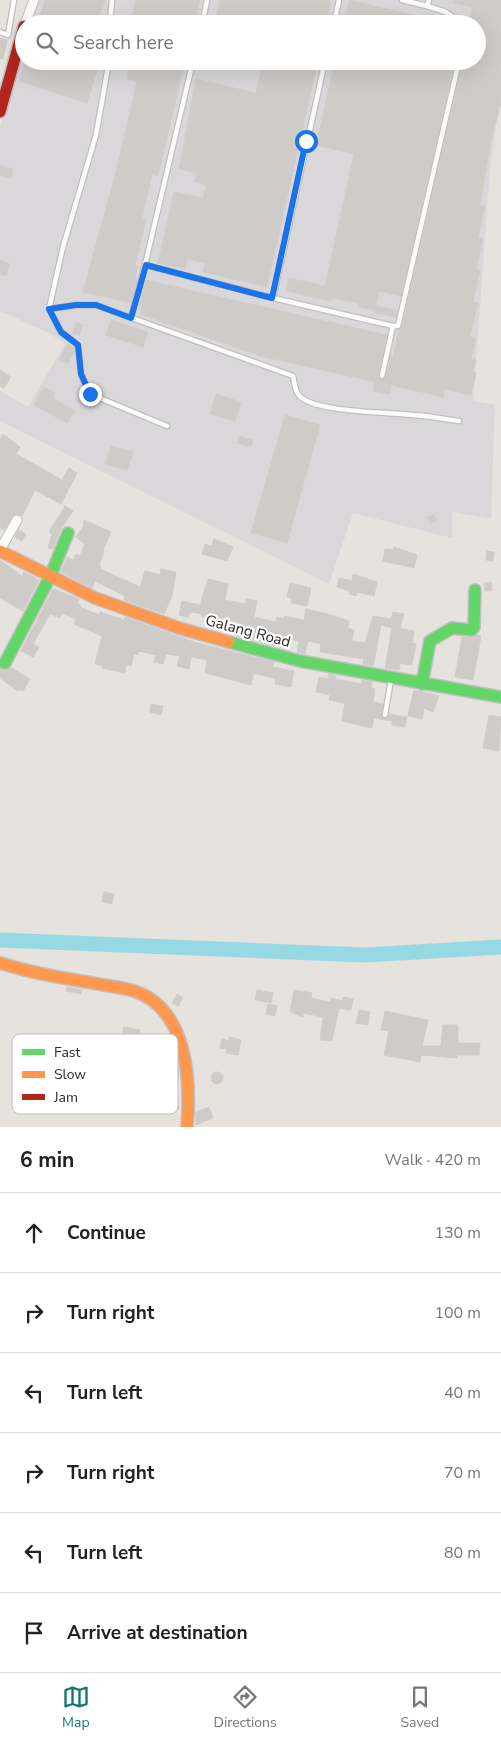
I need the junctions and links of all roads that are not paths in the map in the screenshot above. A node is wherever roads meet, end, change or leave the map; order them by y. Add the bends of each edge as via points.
1 (14, 0) edge
2 (34, 0) edge
3 (112, 0) edge
4 (208, 0) edge
5 (340, 0) edge
6 (402, 0) edge
7 (428, 3) edge
8 (28, 15) edge
9 (111, 15) edge
10 (204, 15) edge
11 (336, 15) edge
12 (450, 15) edge
13 (0, 32) edge
14 (8, 35) junction
15 (15, 37) edge
16 (15, 56) edge
17 (107, 70) edge
18 (191, 70) edge
19 (323, 70) edge
20 (458, 70) edge
21 (0, 112) edge
22 (146, 265) junction
23 (272, 298) junction
24 (49, 309) junction
25 (131, 318) junction
26 (393, 326) junction
27 (382, 376) dead end
28 (459, 421) dead end
29 (167, 426) dead end
30 (17, 520) dead end
31 (68, 532) dead end
32 (0, 551) edge
33 (50, 577) junction
34 (475, 590) dead end
35 (5, 663) dead end
36 (391, 679) junction
37 (422, 684) junction
38 (501, 698) edge
39 (385, 715) dead end
40 (0, 962) edge
41 (177, 1034) edge
42 (178, 1035) edge
43 (187, 1127) edge

1 - 14 lane
2 - 8 street
3 - 9 lane
4 - 10 lane
5 - 11 lane
6 - 7 lane
7 - 12 lane
13 - 14 lane
14 - 15 lane
16 - 21 street
17 - 24 lane via 96,135 62,247
18 - 22 lane
19 - 23 lane
20 - 26 lane via 398,326
22 - 23 lane
22 - 25 lane
23 - 26 lane
24 - 25 lane via 96,305
24 - 29 lane via 61,332 78,345 81,374 90,394
25 - 28 lane via 293,376 297,394 315,403 348,411 414,414
26 - 27 lane
30 - 32 street
31 - 33 street
32 - 33 street, Galang Road
33 - 35 street
33 - 36 street, Galang Road via 95,598 179,628 300,661
34 - 37 street via 474,627 472,630 445,630 430,641
36 - 37 street, Galang Road
36 - 39 lane
37 - 38 street, Galang Road
40 - 41 street via 29,972 134,990 149,997 169,1018
42 - 43 street via 190,1090

